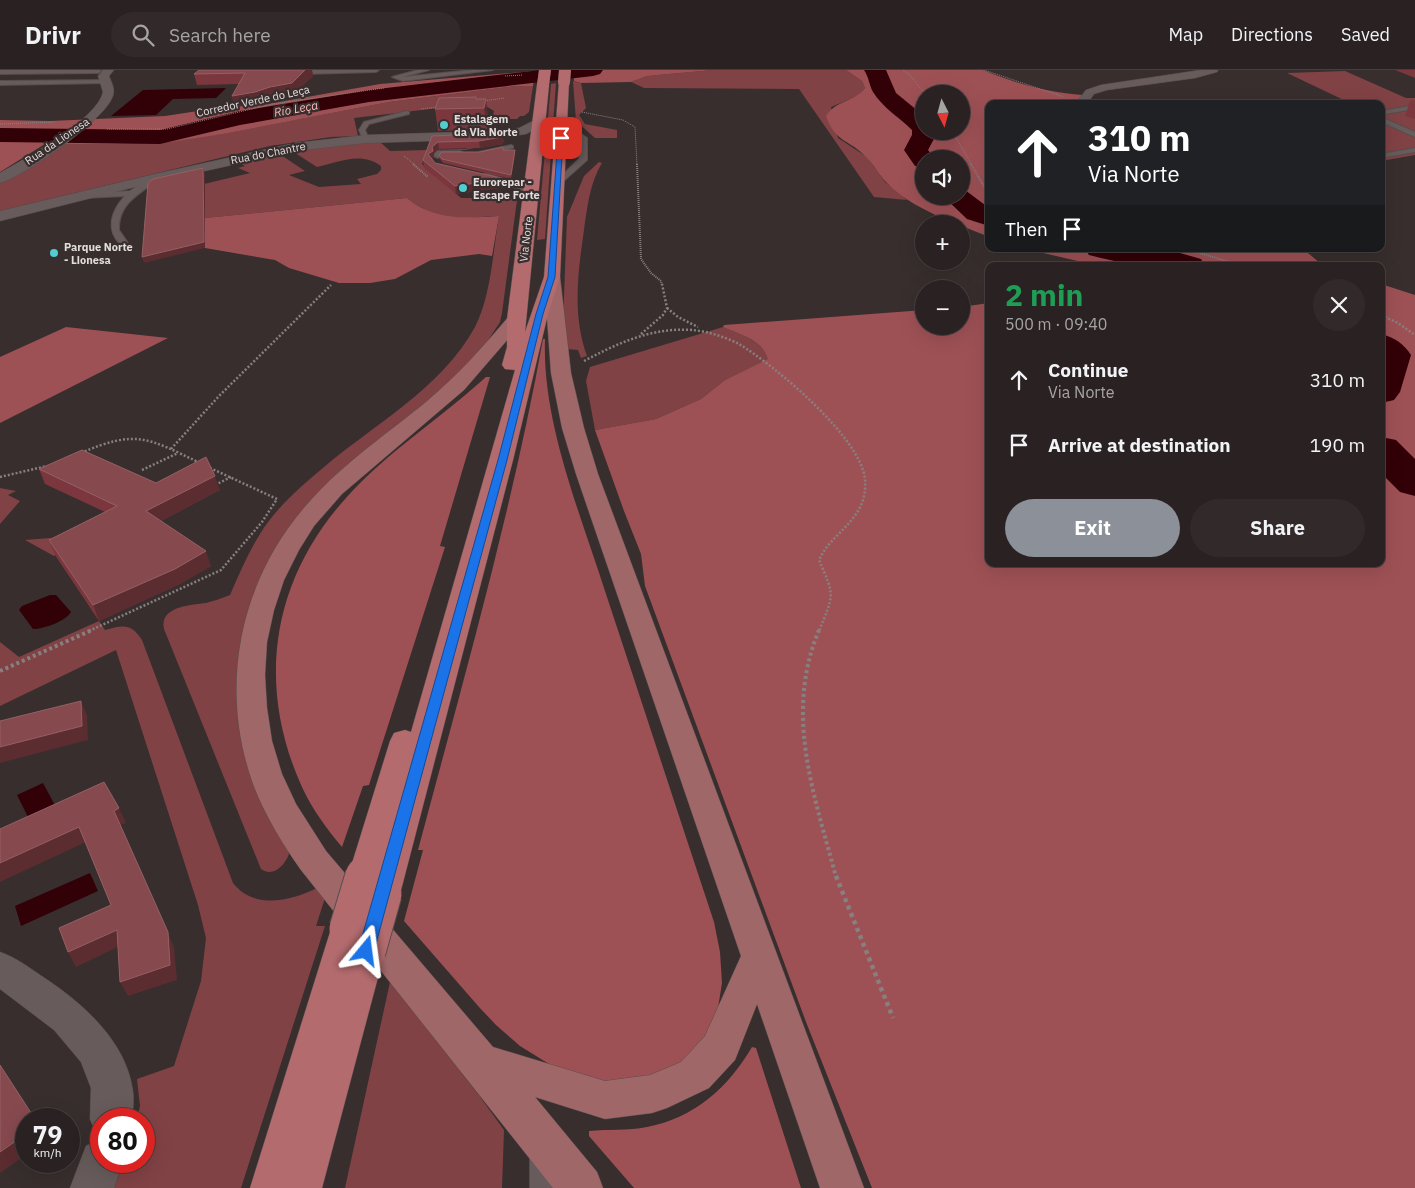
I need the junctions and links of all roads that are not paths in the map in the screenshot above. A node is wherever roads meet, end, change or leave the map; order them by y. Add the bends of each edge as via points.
1 (304, 70) edge
2 (376, 70) edge
3 (426, 70) edge
4 (490, 70) edge
5 (545, 70) edge
6 (1214, 70) edge
7 (0, 72) edge
8 (104, 74) edge
9 (564, 76) edge
10 (0, 83) edge
11 (1085, 100) edge
12 (1415, 107) edge
13 (1385, 112) edge
14 (407, 113) road end
15 (562, 116) junction
16 (1385, 119) edge
17 (539, 122) junction
18 (520, 135) junction
19 (1415, 135) edge
20 (366, 139) junction
21 (1415, 150) edge
22 (1385, 155) edge
23 (436, 161) edge
24 (481, 172) edge
25 (155, 178) junction
26 (0, 179) edge
27 (558, 184) junction
28 (531, 190) junction
29 (130, 193) junction
30 (82, 196) junction
31 (0, 216) edge
32 (124, 243) dead end
33 (552, 277) junction
34 (516, 319) junction
35 (374, 884) junction
36 (357, 940) junction
37 (759, 958) junction
38 (0, 968) edge
39 (481, 1062) junction
40 (111, 1108) edge
41 (542, 1140) junction
42 (97, 1173) edge
43 (92, 1188) edge
44 (272, 1188) edge
45 (300, 1188) edge
46 (542, 1188) edge
47 (581, 1188) edge
48 (842, 1188) edge

1 - 2 lane
3 - 4 lane via 395,76 403,79
5 - 17 highway, Via Norte, bridge
6 - 11 street via 1105,87 1090,92
7 - 8 lane
8 - 10 lane
8 - 26 street, Rua da Lionesa via 109,91 106,100 87,122
9 - 15 highway
12 - 13 lane
14 - 20 lane via 366,123 362,130
15 - 27 highway
15 - 27 lane via 584,138 583,160
16 - 19 lane
17 - 18 street, Rua do Chantre
17 - 28 highway, Via Norte
18 - 20 street, Rua do Chantre
18 - 23 lane via 511,151 438,153
20 - 25 street, Rua do Chantre via 261,153
21 - 22 lane
24 - 28 lane via 507,178
25 - 29 lane
25 - 30 street, Rua do Chantre
27 - 33 highway
28 - 34 highway, Via Norte
29 - 30 lane
29 - 32 lane via 119,206 115,223 115,231
30 - 31 street, Rua do Chantre
33 - 35 highway via 539,314 502,460
33 - 37 main road via 561,373 587,474
34 - 35 highway, Via Norte via 516,346
34 - 39 main road via 461,382 366,459 305,522 282,555 268,585 256,623 250,671 253,724 266,776 299,839
35 - 36 highway, bridge
36 - 44 highway
36 - 45 highway
37 - 39 main road via 721,1047 695,1075 652,1094 605,1100
37 - 48 main road
38 - 40 street via 72,1021 95,1050 112,1089
39 - 41 main road
41 - 46 lane
41 - 47 main road
42 - 43 street

